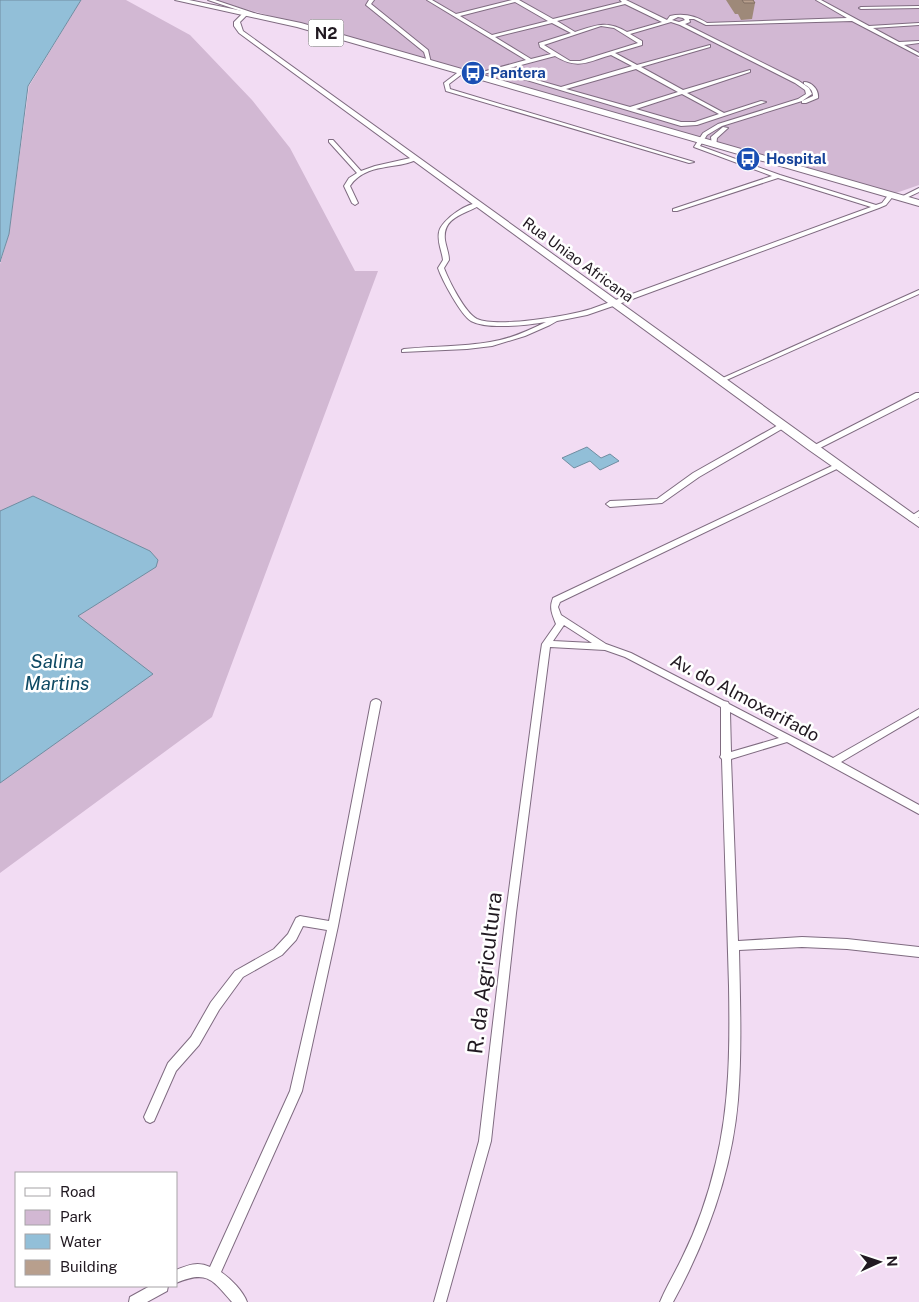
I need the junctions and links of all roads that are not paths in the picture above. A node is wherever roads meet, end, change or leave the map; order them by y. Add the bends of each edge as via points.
1 (179, 0) edge
2 (210, 0) edge
3 (372, 0) edge
4 (429, 0) edge
5 (516, 0) edge
6 (818, 0) edge
7 (624, 1) edge
8 (861, 8) dead end
9 (916, 9) edge
10 (245, 14) junction
11 (455, 16) junction
12 (269, 18) junction
13 (855, 20) junction
14 (552, 21) junction
15 (685, 21) junction
16 (668, 22) junction
17 (919, 24) edge
18 (869, 27) junction
19 (574, 33) junction
20 (626, 34) junction
21 (491, 37) junction
22 (919, 42) edge
23 (898, 44) junction
24 (708, 46) dead end
25 (556, 54) junction
26 (613, 54) junction
27 (919, 55) edge
28 (531, 61) junction
29 (429, 62) junction
30 (636, 67) junction
31 (498, 70) junction
32 (463, 71) junction
33 (748, 71) dead end
34 (478, 75) junction
35 (560, 89) junction
36 (683, 93) junction
37 (764, 102) dead end
38 (631, 109) junction
39 (724, 115) junction
40 (663, 130) junction
41 (712, 132) junction
42 (331, 141) dead end
43 (700, 141) junction
44 (714, 145) junction
45 (739, 152) junction
46 (416, 158) junction
47 (691, 162) dead end
48 (360, 173) junction
49 (778, 176) junction
50 (919, 190) edge
51 (891, 195) junction
52 (905, 196) junction
53 (919, 198) edge
54 (355, 203) dead end
55 (919, 203) edge
56 (479, 204) junction
57 (877, 207) junction
58 (675, 210) dead end
59 (919, 292) edge
60 (614, 304) junction
61 (561, 318) junction
62 (404, 351) dead end
63 (720, 381) junction
64 (919, 395) edge
65 (782, 426) junction
66 (813, 448) junction
67 (838, 466) junction
68 (610, 504) dead end
69 (917, 519) edge
70 (559, 617) junction
71 (546, 644) junction
72 (605, 647) junction
73 (376, 702) dead end
74 (725, 704) junction
75 (919, 712) edge
76 (787, 739) junction
77 (725, 757) junction
78 (832, 762) junction
79 (919, 810) edge
80 (334, 926) junction
81 (734, 946) junction
82 (919, 952) edge
83 (150, 1117) dead end
84 (196, 1269) joint
85 (214, 1273) junction
86 (178, 1276) edge
87 (160, 1287) edge
88 (135, 1302) edge
89 (241, 1302) edge
90 (440, 1302) edge
91 (666, 1302) edge

1 - 10 main road, N2
2 - 12 street
3 - 29 street via 368,4 421,46
4 - 11 street
5 - 11 street
5 - 14 street
6 - 13 street
7 - 14 street
7 - 16 street
8 - 9 street
10 - 12 main road, N2
10 - 46 main road, Rua Uniao Africana via 237,22 241,32
11 - 21 street
12 - 29 main road, N2
13 - 15 street via 706,24 695,18
13 - 18 street
14 - 19 street
14 - 21 street
15 - 16 street
15 - 41 street via 797,82 809,94 800,100 720,125
15 - 41 street via 802,80 816,92 816,97 810,100
16 - 20 street
17 - 18 street
18 - 23 street
19 - 20 street via 609,25
19 - 25 street via 541,44
20 - 26 street via 640,44
21 - 28 street
22 - 23 street
23 - 27 street
24 - 30 street
25 - 26 street via 569,62 580,63
25 - 28 street
26 - 30 street
28 - 31 street
29 - 32 main road, N2
30 - 35 street
30 - 36 street
31 - 34 street
31 - 35 street
32 - 34 main road, N2
32 - 47 street via 446,84 448,90
33 - 36 street
34 - 40 main road, N2
35 - 38 street
36 - 38 street
36 - 39 street
37 - 39 street
38 - 39 street via 688,124
40 - 41 main road via 696,134
40 - 43 main road, N2
41 - 43 street
41 - 44 street
41 - 45 main road
42 - 48 street
43 - 44 main road, N2
43 - 49 street via 697,145 700,149
44 - 45 main road, N2
45 - 51 main road, N2
46 - 48 street
46 - 56 main road, Rua Uniao Africana
48 - 54 street via 347,186
49 - 57 street
49 - 58 street
50 - 52 street
51 - 52 main road, N2
51 - 57 street
52 - 53 street
52 - 55 main road, N2
56 - 60 main road, Rua Uniao Africana
56 - 61 street via 452,216 441,234 446,254 442,273 468,314 475,320 494,323
57 - 60 street
59 - 63 street
60 - 61 street
60 - 63 main road, Rua Uniao Africana
61 - 62 street via 504,341
63 - 65 main road, Rua Uniao Africana
64 - 66 street
65 - 66 main road, Rua Uniao Africana
65 - 68 street via 696,475 658,501
66 - 67 main road, Rua Uniao Africana
67 - 69 main road, Rua Uniao Africana
67 - 70 street via 565,595 556,600 554,607
70 - 71 street via 560,624
70 - 72 street
71 - 72 street, Av. do Almoxarifado
71 - 90 street, R. da Agricultura via 485,1141
72 - 74 street, Av. do Almoxarifado via 628,655
73 - 80 street
74 - 76 street, Av. do Almoxarifado
74 - 77 street
75 - 78 street
76 - 77 street
76 - 78 street, Av. do Almoxarifado
77 - 81 street
78 - 79 street, Av. do Almoxarifado
80 - 83 street via 300,921 292,937 278,952 239,974 195,1041 172,1067
80 - 85 street via 296,1091
81 - 82 street via 802,942
81 - 91 street via 736,1073 727,1140 708,1209 685,1270
84 - 85 street
84 - 86 street
85 - 89 street
87 - 88 street

